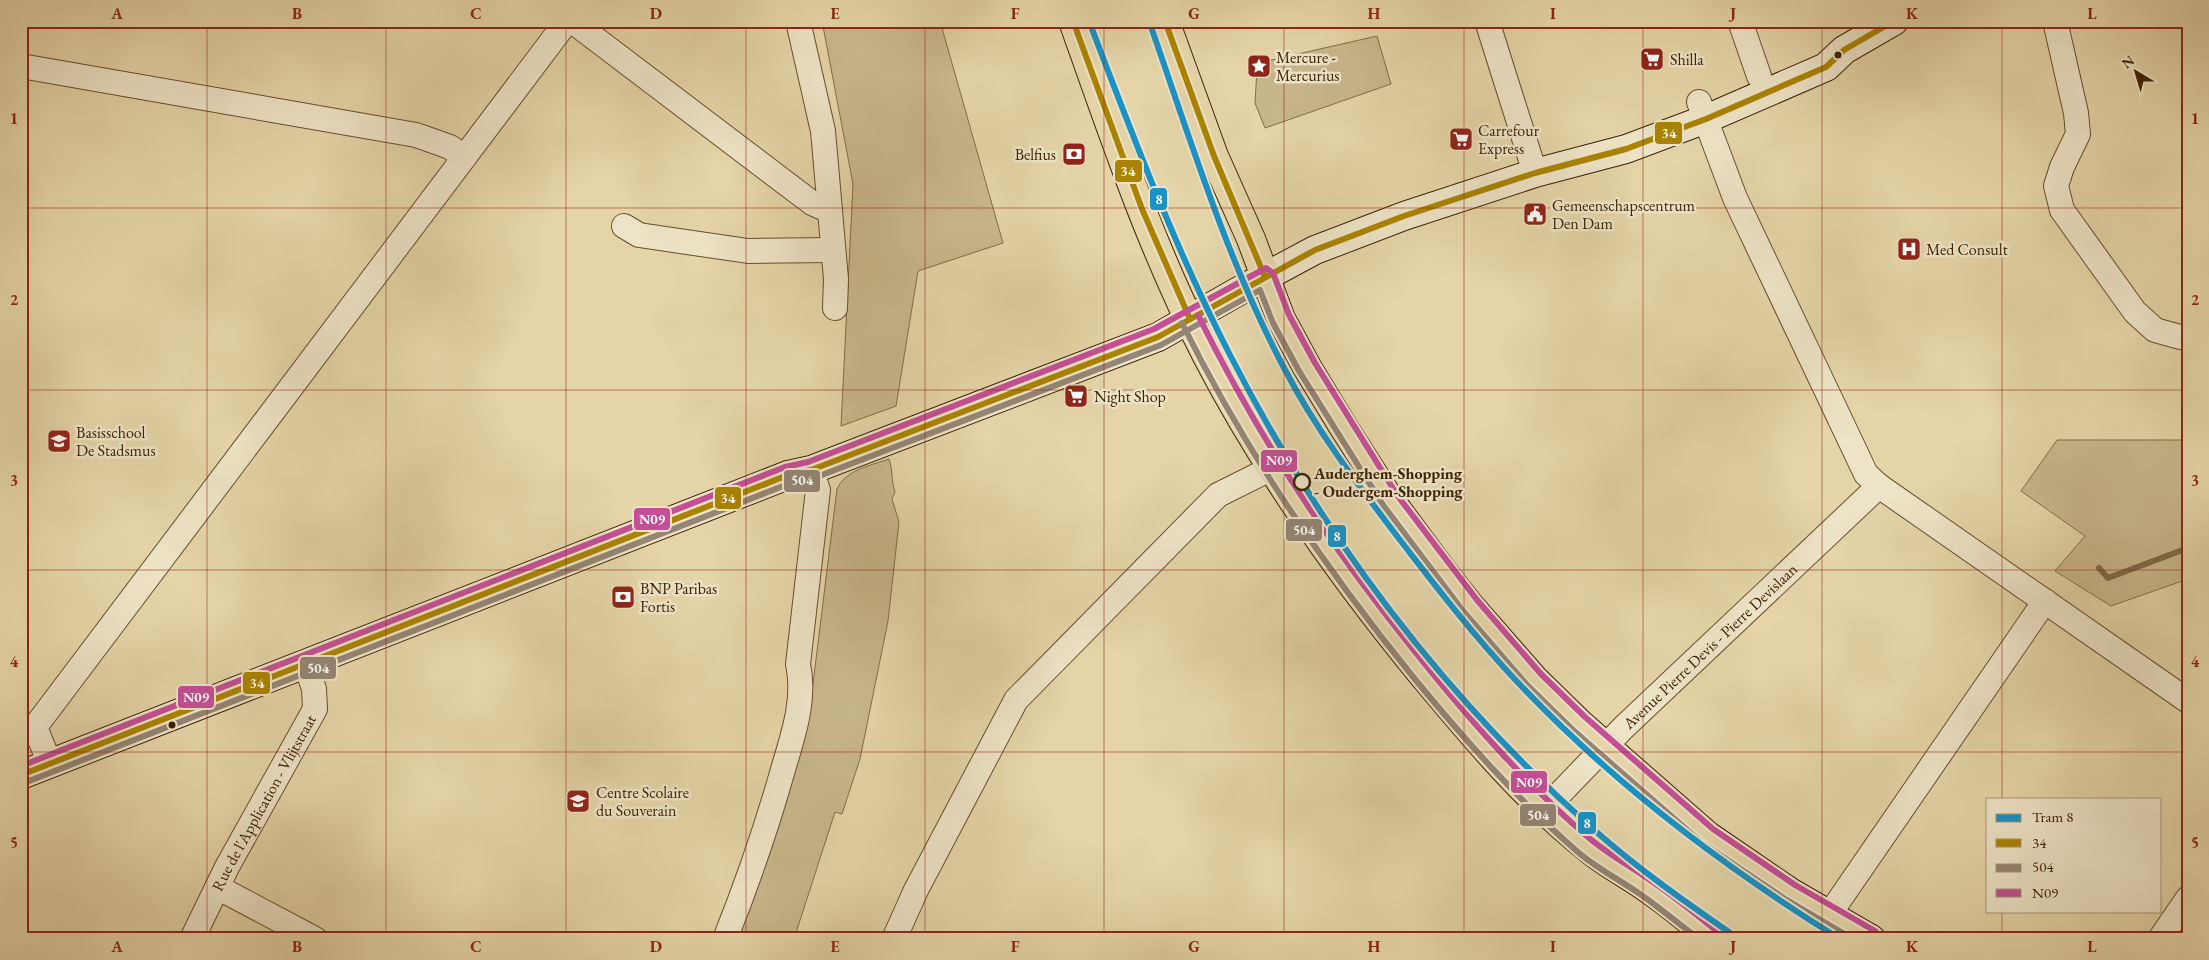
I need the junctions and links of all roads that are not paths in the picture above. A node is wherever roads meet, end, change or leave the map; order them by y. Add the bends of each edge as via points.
1 (566, 21) edge
2 (572, 21) edge
3 (798, 21) edge
4 (1074, 21) edge
5 (1165, 21) edge
6 (1487, 21) edge
7 (1740, 21) edge
8 (1894, 21) edge
9 (2054, 21) edge
10 (1844, 50) junction
11 (21, 66) edge
12 (1759, 76) junction
13 (1702, 111) junction
14 (464, 157) junction
15 (1535, 173) junction
16 (830, 211) junction
17 (624, 226) dead end
18 (834, 250) junction
19 (1265, 277) junction
20 (835, 308) dead end
21 (1190, 319) junction
22 (2188, 336) edge
23 (1272, 468) junction
24 (811, 470) junction
25 (1879, 486) junction
26 (2044, 601) junction
27 (306, 665) junction
28 (2188, 701) edge
29 (28, 722) edge
30 (1605, 746) junction
31 (50, 764) junction
32 (21, 775) edge
33 (1545, 808) junction
34 (217, 887) junction
35 (2188, 898) edge
36 (1828, 915) junction
37 (192, 939) edge
38 (315, 939) edge
39 (725, 939) edge
40 (894, 939) edge
41 (1713, 939) edge
42 (1871, 939) edge
43 (2160, 939) edge

1 - 14 street
2 - 16 street via 812,203
3 - 16 street via 823,131
4 - 21 main road via 1128,175
5 - 19 main road via 1214,156
6 - 15 street
7 - 12 street
8 - 10 main road
9 - 22 street via 2078,134 2056,186 2062,210 2136,312 2155,330
10 - 12 main road via 1821,54
10 - 13 main road via 1826,67
11 - 14 street via 416,136 450,147
12 - 13 main road
13 - 15 main road via 1626,149
13 - 25 street via 1735,198 1866,474
14 - 29 street
15 - 19 main road via 1404,216 1315,250
16 - 18 street
17 - 18 street via 639,235 748,251
18 - 20 street
19 - 21 main road
19 - 30 main road via 1281,319 1307,367 1390,500 1470,606 1534,679
21 - 23 main road via 1206,355
21 - 24 main road via 1158,338
23 - 33 main road via 1323,547 1377,619 1482,745
23 - 40 street via 1218,495 1016,700 916,890
24 - 27 main road via 788,475
24 - 39 street via 818,490 798,664 802,681 797,718 764,837
25 - 26 street
25 - 30 street, Avenue Pierre Devis - Pierre Devislaan
26 - 28 street
26 - 36 street
27 - 31 main road
27 - 34 street, Rue de l'Application - Vlijtstraat via 314,689 315,709
29 - 31 street
30 - 33 street, Avenue Pierre Devis - Pierre Devislaan
30 - 36 main road via 1708,836
31 - 32 main road
33 - 41 main road via 1589,849 1655,893
34 - 37 street, Rue de l'Application - Vlijtstraat
34 - 38 street
35 - 43 street
36 - 42 main road

